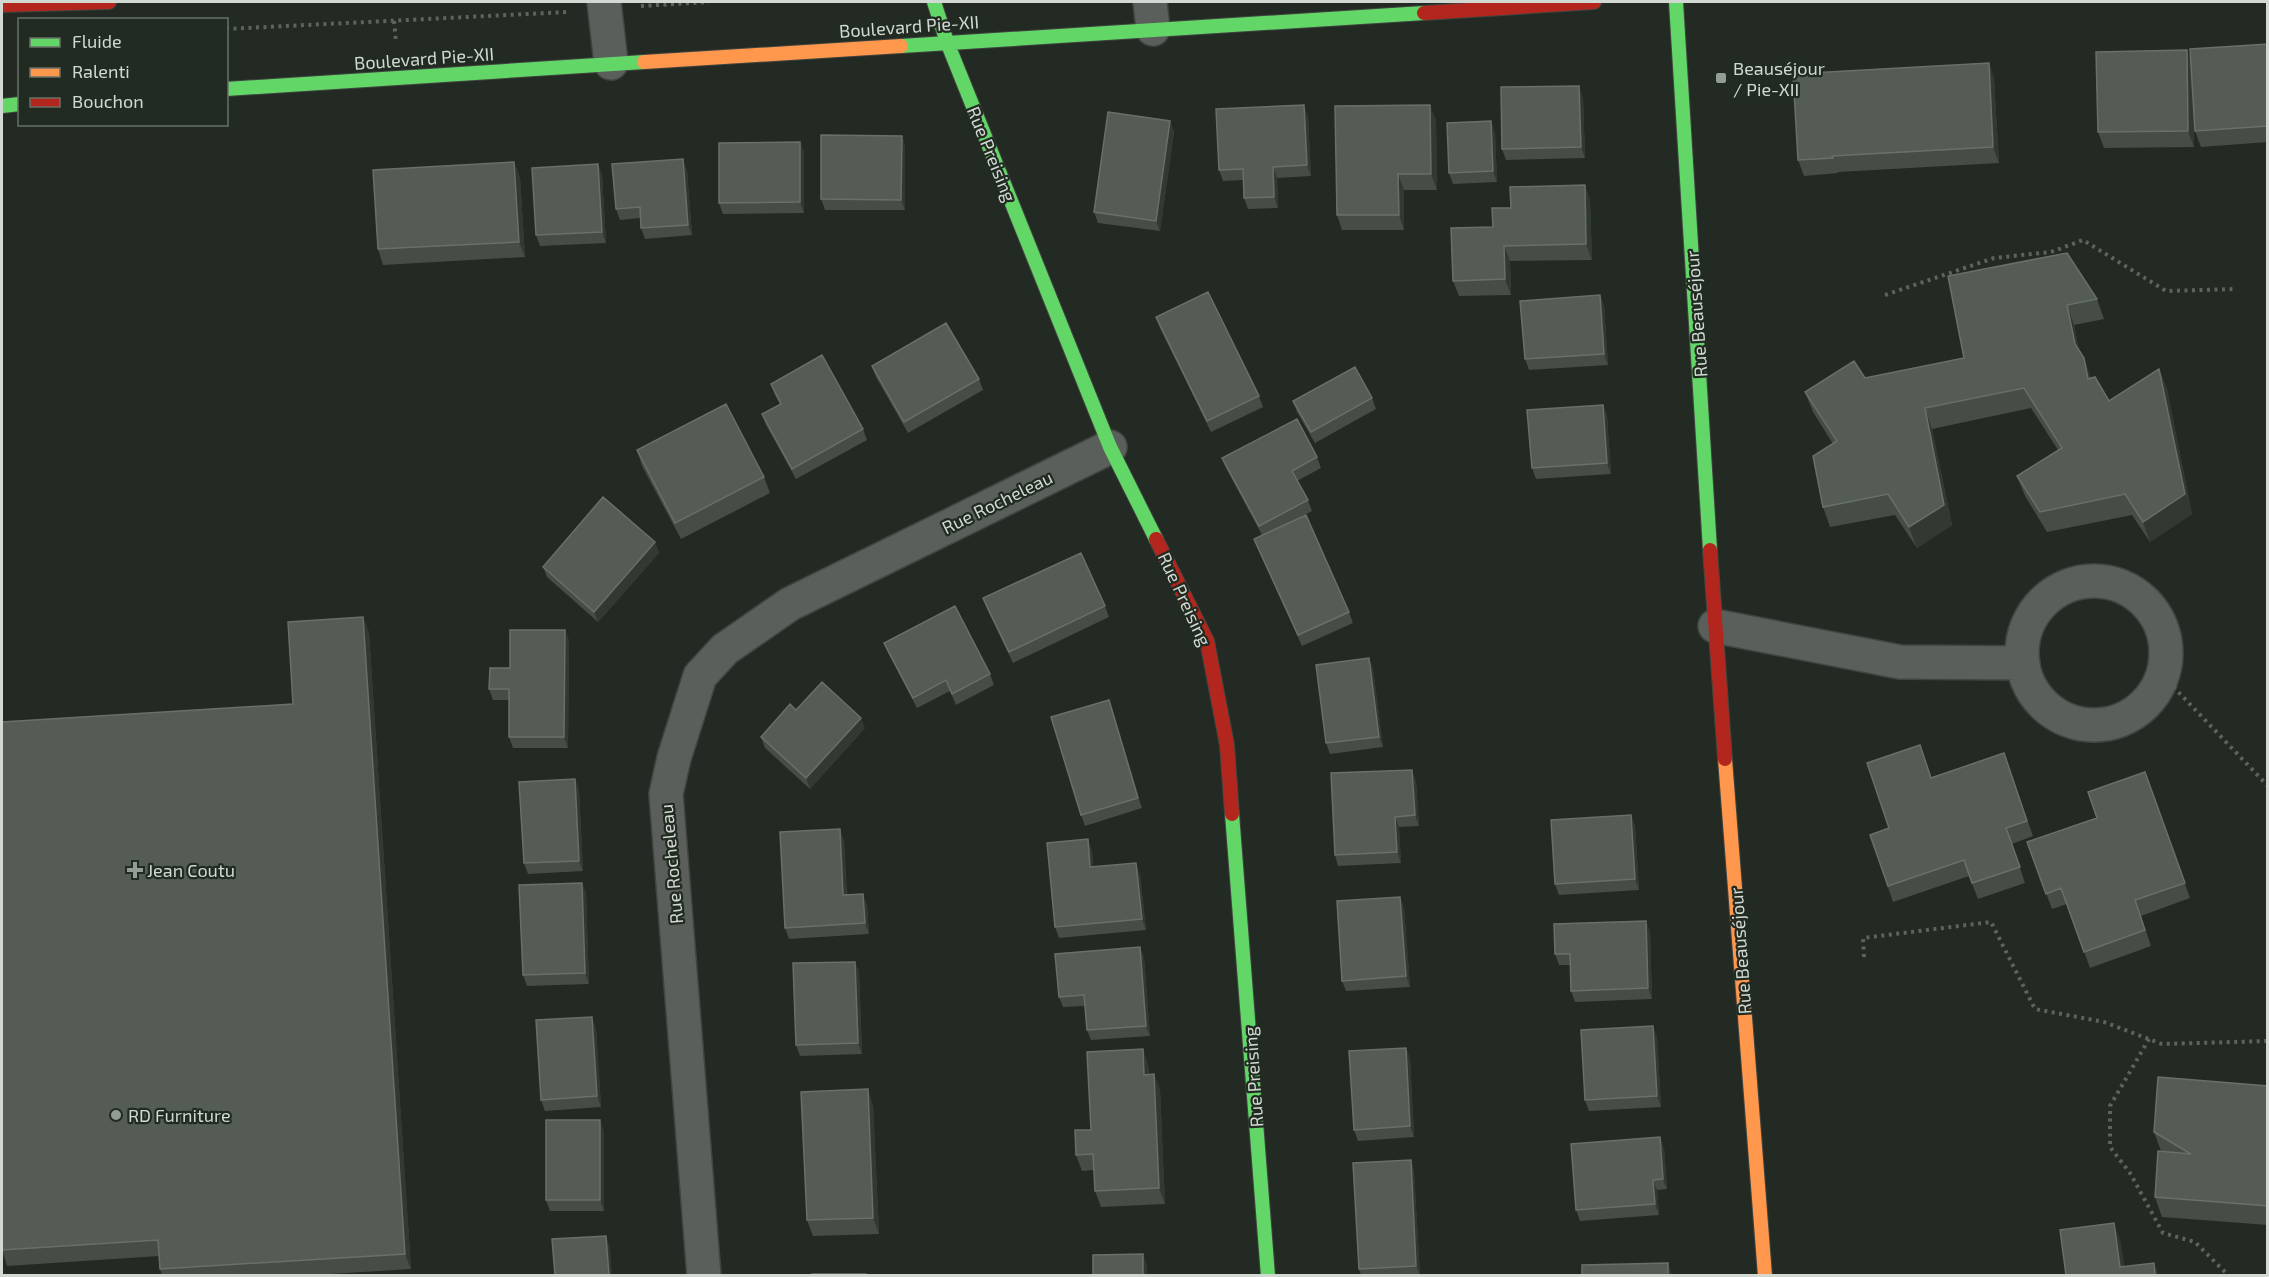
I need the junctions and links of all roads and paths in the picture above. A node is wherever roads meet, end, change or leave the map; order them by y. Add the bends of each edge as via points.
1 (109, 2) edge
2 (604, 2) edge
3 (709, 2) edge
4 (934, 2) edge
5 (1594, 2) edge
6 (1676, 2) edge
7 (644, 5) dead end
8 (2, 6) edge
9 (569, 12) dead end
10 (1152, 15) edge
11 (394, 21) junction
12 (228, 29) edge
13 (946, 42) junction
14 (396, 48) dead end
15 (612, 63) junction
16 (228, 89) edge
17 (18, 104) edge
18 (2, 105) edge
19 (2235, 289) dead end
20 (1884, 296) dead end
21 (1110, 447) junction
22 (1715, 626) junction
23 (2023, 663) junction
24 (2163, 676) junction
25 (2268, 786) edge
26 (1864, 957) dead end
27 (2149, 1039) junction
28 (2268, 1041) edge
29 (704, 1275) edge
30 (1268, 1275) edge
31 (1765, 1275) edge
32 (2229, 1275) edge

1 - 8 street
2 - 15 street
3 - 7 path
4 - 13 street, Rue Preising
5 - 10 street, Boulevard Pie-XII
6 - 22 street, Rue Beauséjour
9 - 11 path, Boulevard Pie-XII
10 - 13 street, Boulevard Pie-XII
11 - 12 path, Boulevard Pie-XII
11 - 14 path
13 - 15 street, Boulevard Pie-XII
13 - 21 street, Rue Preising
15 - 16 street, Boulevard Pie-XII
17 - 18 street
19 - 20 path via 2166,291 2083,240 2051,252 1994,258
21 - 29 street, Rue Rocheleau via 790,604 725,649 700,676 666,794
21 - 30 street, Rue Preising via 1208,641 1227,745
22 - 23 street via 1900,662
22 - 31 street, Rue Beauséjour
23 - 24 street via 2031,687 2051,711 2074,723 2097,726 2122,721 2152,698
23 - 24 street via 2023,639 2033,616 2049,597 2071,585 2100,581 2137,595 2157,618 2166,642
24 - 25 path
26 - 27 path via 1863,938 1991,922 2035,1009 2104,1022
27 - 28 path via 2162,1044
27 - 32 path via 2110,1106 2110,1146 2130,1173 2163,1233 2195,1242

